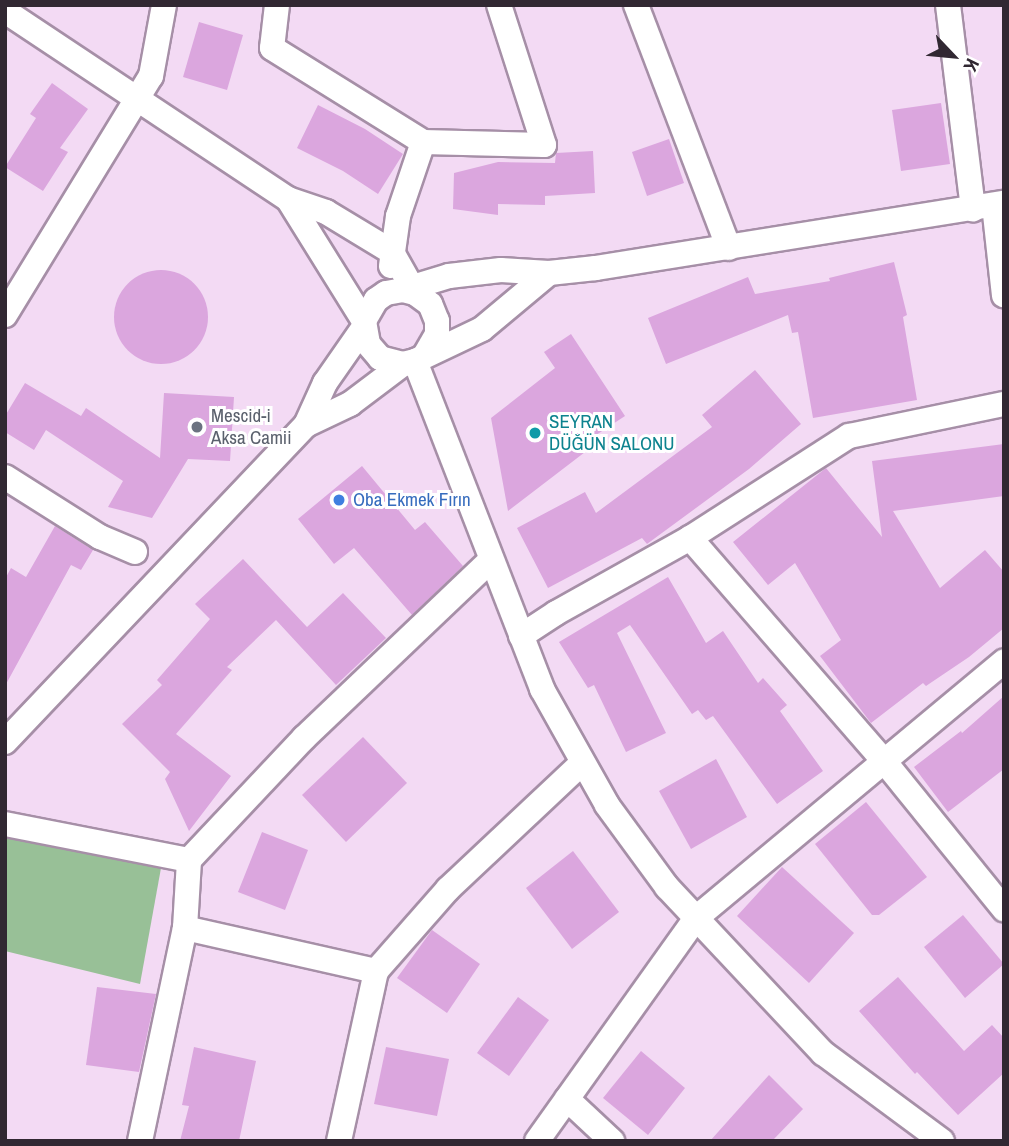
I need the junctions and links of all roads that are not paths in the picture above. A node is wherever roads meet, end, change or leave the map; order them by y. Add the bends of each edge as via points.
1 (164, 5) edge
2 (277, 5) edge
3 (499, 5) edge
4 (636, 5) edge
5 (948, 5) edge
6 (5, 11) edge
7 (137, 100) junction
8 (422, 142) junction
9 (288, 199) junction
10 (990, 206) edge
11 (729, 248) junction
12 (391, 252) junction
13 (549, 273) junction
14 (406, 291) junction
15 (1004, 295) edge
16 (5, 315) edge
17 (364, 324) junction
18 (414, 360) junction
19 (1004, 404) edge
20 (306, 425) junction
21 (5, 477) edge
22 (690, 538) junction
23 (135, 552) dead end
24 (491, 560) junction
25 (522, 636) junction
26 (1004, 661) edge
27 (5, 742) edge
28 (884, 761) junction
29 (582, 763) junction
30 (5, 824) edge
31 (188, 860) junction
32 (1004, 908) edge
33 (696, 918) junction
34 (185, 928) junction
35 (376, 971) junction
36 (567, 1100) junction
37 (141, 1141) edge
38 (339, 1141) edge
39 (537, 1141) edge
40 (612, 1141) edge
41 (942, 1141) edge

1 - 7 street via 151,76
2 - 8 street via 272,48
3 - 8 street via 544,145
4 - 11 street
5 - 10 street
6 - 7 street
7 - 9 street
7 - 16 street
8 - 12 street
9 - 12 street via 326,212
9 - 17 street
10 - 11 street
10 - 15 street
11 - 13 street
12 - 14 street
13 - 14 street via 501,270 449,276
13 - 18 street via 482,329
14 - 17 street via 372,304
14 - 18 street via 430,304 437,321 435,340
17 - 18 street via 375,354 385,361
17 - 20 street via 325,383
18 - 20 street via 350,404
18 - 24 street
19 - 22 street via 849,436
20 - 27 street
21 - 23 street via 100,537
22 - 25 street
22 - 28 street
24 - 25 street
24 - 31 street via 304,738
25 - 29 street via 542,689
26 - 28 street
28 - 32 street
28 - 33 street
29 - 33 street via 607,806
29 - 35 street via 448,888
30 - 31 street
31 - 34 street
33 - 36 street
33 - 41 street via 823,1053
34 - 35 street
34 - 37 street
35 - 38 street
36 - 39 street
36 - 40 street

